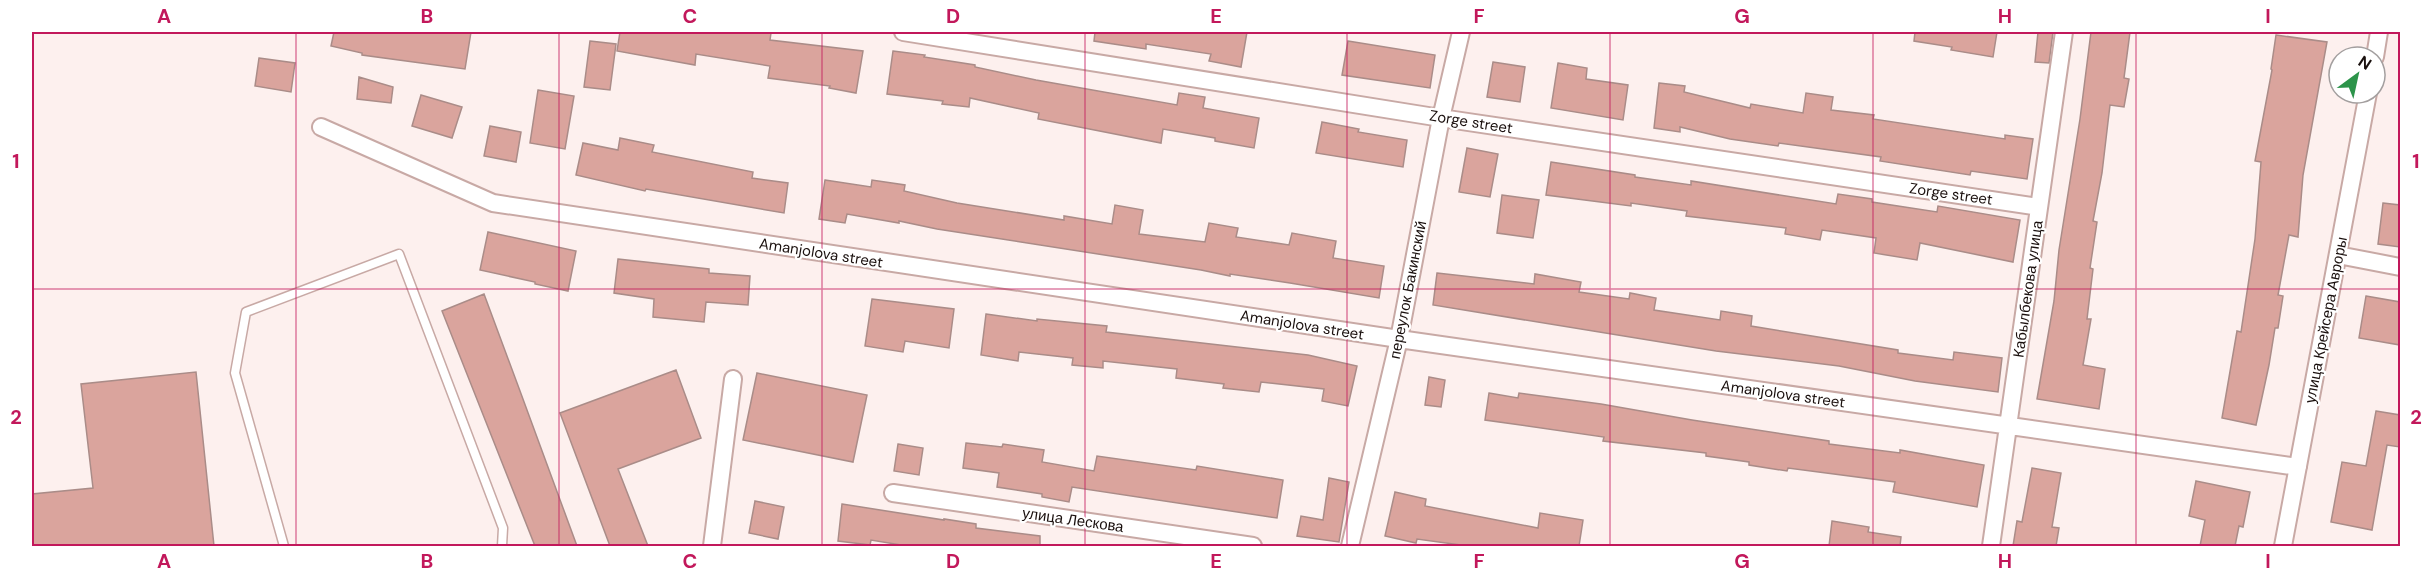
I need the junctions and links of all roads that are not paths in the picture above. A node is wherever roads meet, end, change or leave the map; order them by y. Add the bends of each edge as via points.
1 (903, 32) edge
2 (1461, 32) edge
3 (2064, 32) edge
4 (2366, 105) edge
5 (1442, 118) junction
6 (321, 127) dead end
7 (2039, 207) junction
8 (2338, 255) junction
9 (2400, 267) edge
10 (1399, 339) junction
11 (733, 379) dead end
12 (2009, 427) junction
13 (2298, 467) junction
14 (893, 493) dead end
15 (284, 546) edge
16 (502, 546) edge
17 (712, 546) edge
18 (1253, 546) edge
19 (1350, 546) edge
20 (1991, 546) edge
21 (2283, 546) edge

1 - 5 street, Zorge street
2 - 5 street, переулок Бакинский
3 - 7 street, Кабылбекова улица
4 - 8 street, улица Крейсера Авроры
5 - 7 street, Zorge street
5 - 10 street, переулок Бакинский
6 - 10 street, Amanjolova street via 493,203
7 - 12 street, Кабылбекова улица
8 - 9 street
8 - 13 street, улица Крейсера Авроры
10 - 12 street, Amanjolova street
10 - 19 street, переулок Бакинский
11 - 17 street
12 - 13 street, Amanjolova street
12 - 20 street, Кабылбекова улица
13 - 21 street, улица Крейсера Авроры
14 - 18 street, улица Лескова
15 - 16 lane via 236,374 246,312 399,254 503,528

